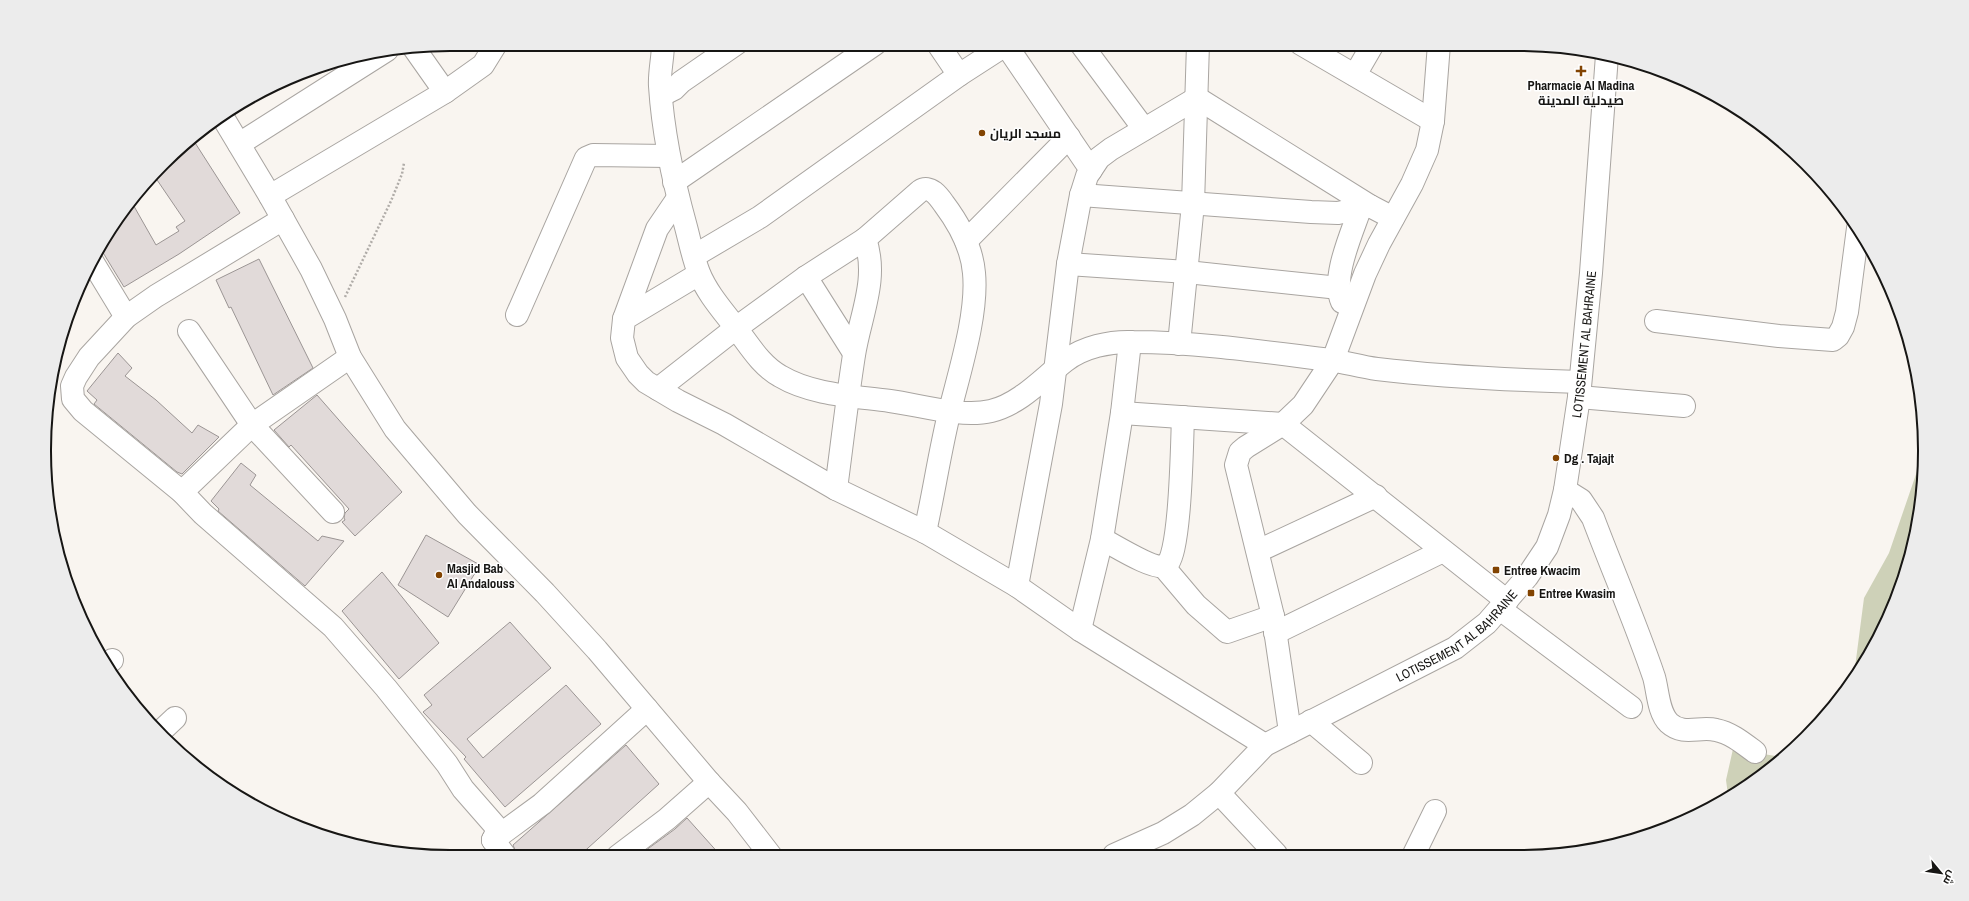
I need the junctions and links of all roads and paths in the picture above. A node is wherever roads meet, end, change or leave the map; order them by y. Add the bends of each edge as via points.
1 (492, 51) edge
2 (663, 51) edge
3 (724, 51) edge
4 (865, 51) edge
5 (943, 51) edge
6 (995, 51) edge
7 (1011, 51) edge
8 (1086, 51) edge
9 (1198, 51) edge
10 (1313, 51) edge
11 (1369, 51) edge
12 (1439, 51) edge
13 (417, 53) edge
14 (371, 59) edge
15 (1607, 62) edge
16 (959, 75) junction
17 (1355, 75) junction
18 (445, 92) junction
19 (662, 95) junction
20 (1196, 98) junction
21 (225, 121) edge
22 (1433, 121) junction
23 (1144, 130) junction
24 (1069, 137) junction
25 (240, 144) junction
26 (668, 156) junction
27 (404, 163) dead end
28 (1091, 170) junction
29 (676, 190) junction
30 (1081, 195) junction
31 (270, 196) junction
32 (1193, 204) junction
33 (1365, 208) junction
34 (1393, 218) junction
35 (283, 219) junction
36 (865, 239) junction
37 (1857, 239) edge
38 (966, 241) junction
39 (1068, 264) junction
40 (696, 265) junction
41 (96, 267) edge
42 (1187, 272) junction
43 (806, 277) junction
44 (1339, 288) junction
45 (1351, 311) junction
46 (517, 315) dead end
47 (126, 317) junction
48 (335, 319) junction
49 (624, 319) junction
50 (1656, 321) dead end
51 (736, 328) junction
52 (189, 331) dead end
53 (1130, 342) junction
54 (1179, 344) junction
55 (854, 353) junction
56 (350, 357) junction
57 (1333, 360) junction
58 (1055, 371) junction
59 (658, 389) junction
60 (1580, 390) junction
61 (848, 396) junction
62 (1684, 406) dead end
63 (950, 411) junction
64 (1122, 413) junction
65 (1183, 417) junction
66 (1283, 424) junction
67 (252, 425) junction
68 (836, 489) junction
69 (1565, 490) junction
70 (182, 492) junction
71 (1376, 496) junction
72 (333, 512) dead end
73 (925, 532) junction
74 (1102, 539) junction
75 (1258, 551) junction
76 (1444, 551) junction
77 (1163, 566) junction
78 (1017, 586) junction
79 (1504, 605) junction
80 (1274, 625) junction
81 (1080, 630) junction
82 (1631, 707) dead end
83 (648, 709) junction
84 (175, 718) dead end
85 (1311, 721) junction
86 (164, 729) edge
87 (1290, 732) junction
88 (1265, 745) junction
89 (1755, 752) dead end
90 (1361, 763) dead end
91 (709, 782) junction
92 (1219, 793) junction
93 (1435, 811) dead end
94 (500, 848) edge
95 (626, 850) edge
96 (766, 850) edge
97 (1125, 850) edge
98 (1272, 850) edge
99 (1416, 850) edge

1 - 18 street via 483,65
2 - 19 street via 660,83
3 - 19 street via 674,89
4 - 29 street
5 - 16 street
6 - 16 street
7 - 24 street
8 - 23 street
9 - 20 street
10 - 17 street
11 - 17 street
12 - 22 street
13 - 18 street
14 - 25 street
15 - 60 street, LOTISSEMENT AL BAHRAINE
16 - 40 street
17 - 22 street
18 - 31 street
19 - 26 street via 661,110
20 - 23 street
20 - 32 street
20 - 33 street
21 - 25 street
22 - 34 street via 1421,165
23 - 28 street via 1099,158
24 - 28 street
24 - 38 street
25 - 31 street
26 - 29 street
26 - 46 street via 593,155 586,158
27 - 48 path via 391,201
28 - 30 street
29 - 40 street
29 - 49 street via 657,229
30 - 32 street
30 - 39 street
31 - 35 street
32 - 33 street via 1318,213 1338,213
32 - 42 street
33 - 34 street
33 - 44 street via 1347,246
34 - 45 street via 1365,274
35 - 47 street
35 - 48 street
36 - 38 street via 920,191 926,189 937,195
36 - 43 street
36 - 55 street via 870,260 870,279 863,321
37 - 50 street via 1847,312 1841,332 1833,340
38 - 63 street via 975,284 960,374
39 - 42 street
39 - 58 street
40 - 49 street
40 - 51 street via 716,302
41 - 47 street
42 - 44 street
42 - 54 street
43 - 51 street
43 - 55 street
44 - 45 street via 1342,300
45 - 57 street
47 - 70 street via 81,370 72,386 73,399 83,411
48 - 56 street
49 - 59 street via 622,338 627,358 638,374
51 - 59 street
51 - 61 street via 755,353 780,376 812,389
52 - 67 street
53 - 54 street
53 - 58 street via 1106,344 1082,351 1066,360
53 - 64 street
54 - 57 street
55 - 61 street
56 - 67 street
56 - 83 street via 395,429 466,514 550,599
57 - 60 street via 1372,369
57 - 66 street via 1303,405
58 - 63 street via 1020,396 994,410 969,413
58 - 78 street via 1047,434
59 - 68 street
60 - 62 street
60 - 69 street, LOTISSEMENT AL BAHRAINE
61 - 63 street
61 - 68 street
63 - 73 street
64 - 65 street
64 - 74 street
65 - 66 street
65 - 77 street via 1175,546 1171,560
66 - 71 street
66 - 75 street via 1240,452 1236,465
67 - 70 street
67 - 72 street
68 - 73 street
69 - 79 street, LOTISSEMENT AL BAHRAINE via 1547,547
69 - 89 street via 1582,500 1593,518 1654,678 1663,716 1678,728 1692,731 1714,729 1727,733
70 - 94 street via 203,514 333,628 386,688 498,829
71 - 75 street
71 - 76 street
73 - 78 street
74 - 77 street via 1142,560
74 - 81 street
75 - 80 street
76 - 79 street
76 - 80 street
77 - 80 street via 1196,604 1227,632
78 - 81 street
79 - 82 street
79 - 85 street, LOTISSEMENT AL BAHRAINE via 1487,623 1454,648
80 - 87 street
81 - 88 street
83 - 91 street
83 - 94 street via 548,799
84 - 86 street
85 - 87 street, LOTISSEMENT AL BAHRAINE
85 - 90 street
87 - 88 street, LOTISSEMENT AL BAHRAINE
88 - 92 street, LOTISSEMENT AL BAHRAINE
91 - 95 street via 667,819
91 - 96 street via 737,812
92 - 97 street, LOTISSEMENT AL BAHRAINE via 1192,815 1163,833
92 - 98 street
93 - 99 street

